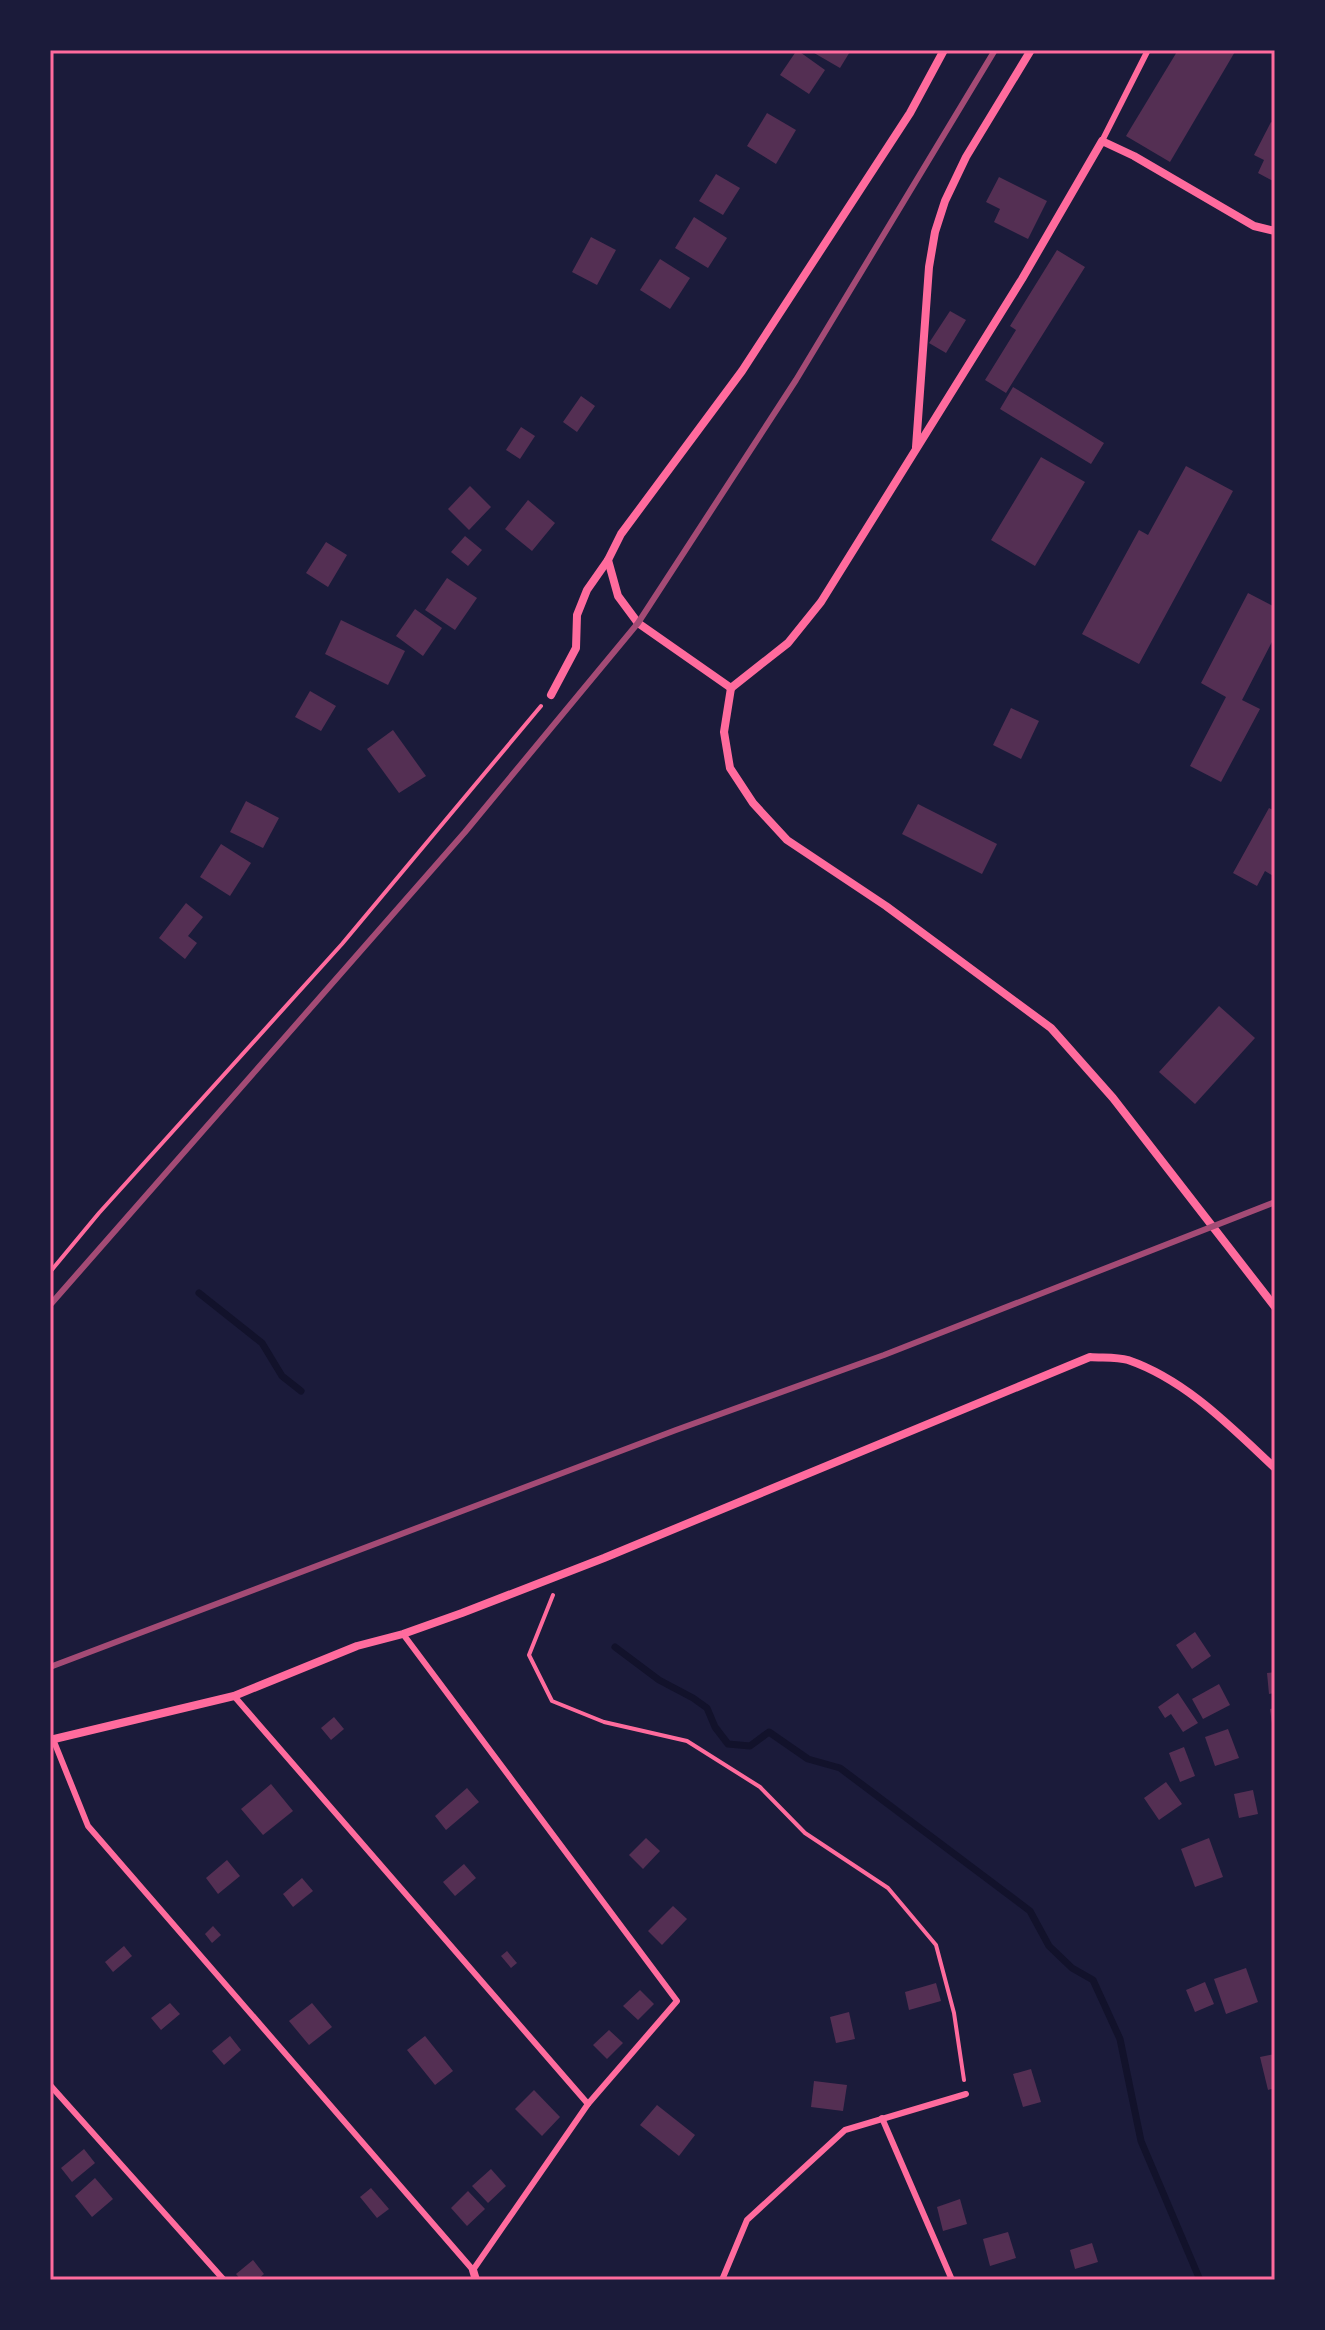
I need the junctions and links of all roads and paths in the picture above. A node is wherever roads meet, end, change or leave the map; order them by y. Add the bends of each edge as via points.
1 (944, 50) edge
2 (1031, 50) edge
3 (1148, 50) edge
4 (1102, 141) junction
5 (1275, 231) edge
6 (916, 448) junction
7 (608, 560) junction
8 (731, 688) junction
9 (551, 695) joint
10 (50, 1272) edge
11 (1275, 1307) edge
12 (1275, 1468) edge
13 (561, 1574) junction
14 (403, 1634) junction
15 (234, 1696) junction
16 (52, 1740) edge
17 (50, 2085) edge
18 (966, 2094) joint
19 (588, 2104) junction
20 (882, 2118) junction
21 (474, 2275) edge
22 (224, 2280) edge
23 (722, 2280) edge
24 (952, 2280) edge

1 - 7 street via 910,113 742,371 621,534
2 - 6 street via 966,157 935,232
3 - 4 lane
4 - 5 street via 1254,226
4 - 6 street
6 - 8 street via 821,602 788,643
7 - 8 street via 618,596 638,623
7 - 9 street via 587,590 577,615 576,648
8 - 11 street via 724,732 730,768 753,803 787,840 1051,1028 1113,1098
9 - 10 path via 342,944
12 - 13 street via 1177,1383 1125,1359 1090,1357
13 - 14 street
13 - 18 path via 529,1655 552,1701 604,1722 687,1741 760,1787 805,1833 888,1888 936,1945 954,2013
14 - 15 street via 357,1646
14 - 19 lane via 677,2001
15 - 16 street
15 - 19 lane
16 - 21 lane via 88,1826
17 - 22 lane
18 - 20 lane
19 - 21 lane
20 - 23 lane via 845,2130 747,2220
20 - 24 lane

